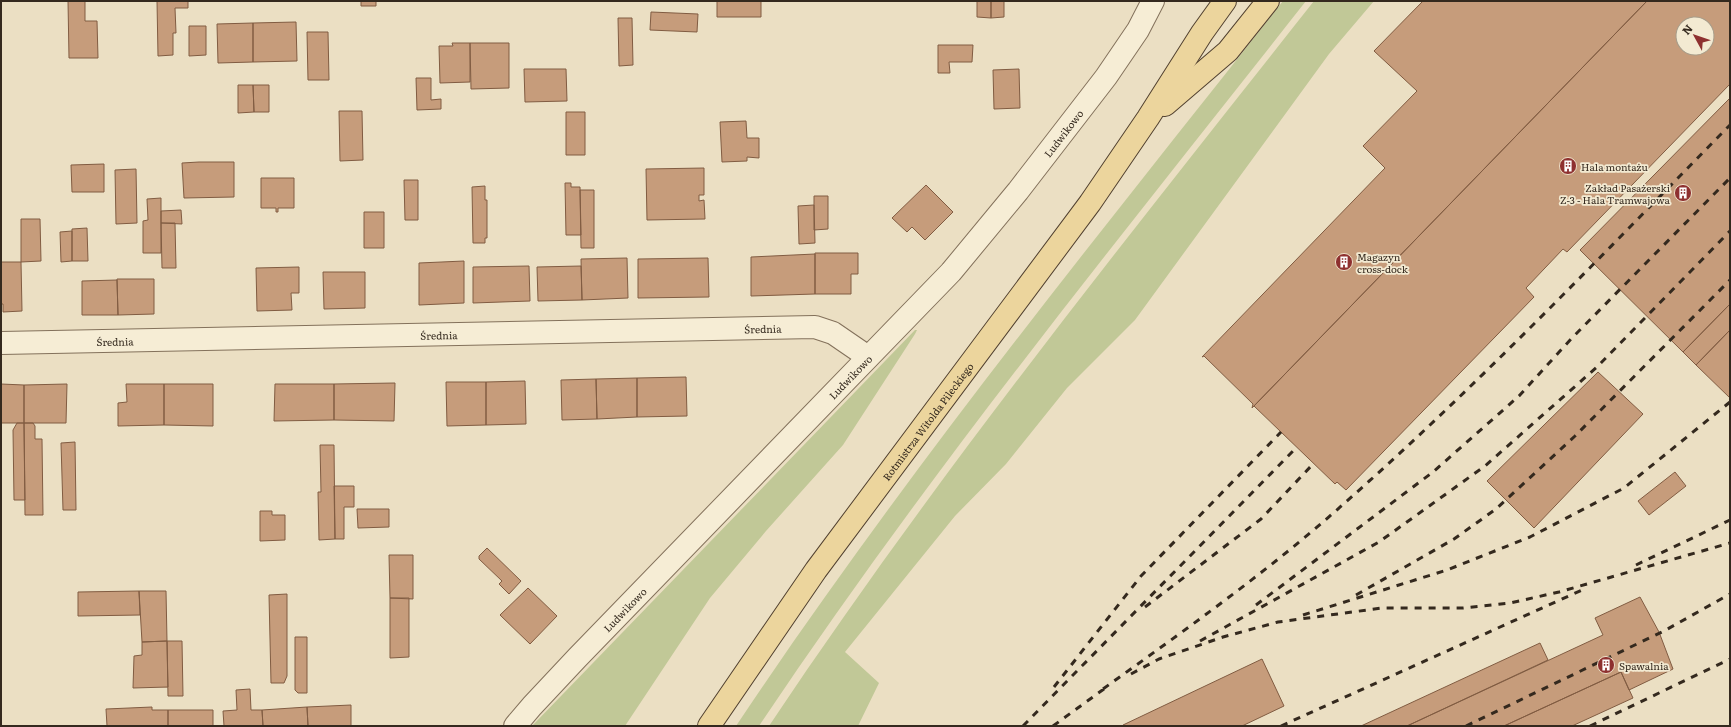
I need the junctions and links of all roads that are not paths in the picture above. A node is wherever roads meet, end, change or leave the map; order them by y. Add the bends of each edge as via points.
1 (1153, 1) edge
2 (1225, 1) edge
3 (1268, 1) edge
4 (1148, 118) junction
5 (1, 343) edge
6 (868, 357) junction
7 (515, 726) edge
8 (709, 726) edge

1 - 6 street, Ludwikowo via 1138,30 1106,77 1018,191 951,272
2 - 4 main road, Rotmistrza Witolda Pileckiego
3 - 4 main road, Rotmistrza Witolda Pileckiego via 1228,51
4 - 8 main road, Rotmistrza Witolda Pileckiego via 1085,209 816,570
5 - 6 street, Średnia via 815,327 837,335
6 - 7 street, Ludwikowo via 537,700

